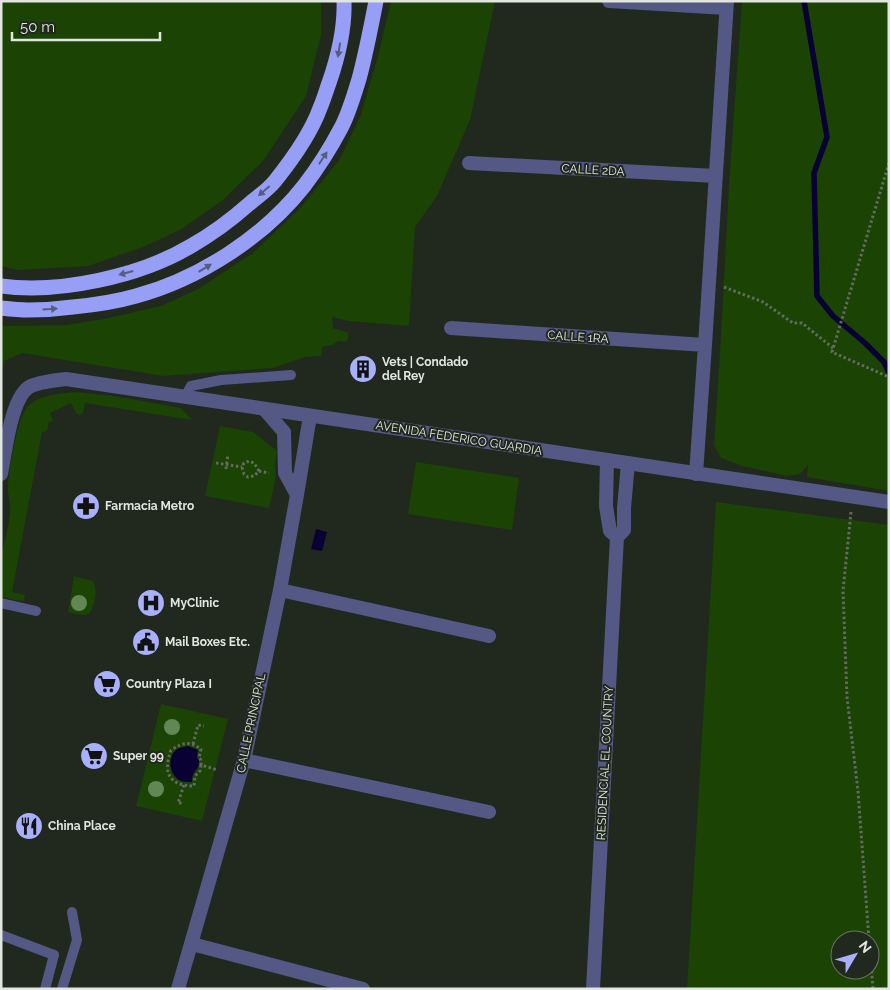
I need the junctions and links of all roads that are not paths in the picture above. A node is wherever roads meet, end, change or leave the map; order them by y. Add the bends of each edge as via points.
1 (344, 1) edge
2 (376, 1) edge
3 (609, 1) edge
4 (727, 5) edge
5 (469, 163) dead end
6 (716, 176) junction
7 (1, 286) edge
8 (1, 308) edge
9 (451, 328) dead end
10 (706, 345) junction
11 (291, 375) dead end
12 (185, 397) junction
13 (264, 409) junction
14 (310, 416) junction
15 (606, 460) junction
16 (628, 463) junction
17 (1, 472) edge
18 (696, 474) junction
19 (298, 495) junction
20 (889, 502) edge
21 (617, 537) junction
22 (280, 590) junction
23 (1, 603) edge
24 (36, 611) dead end
25 (489, 636) dead end
26 (244, 760) junction
27 (489, 812) dead end
28 (72, 912) dead end
29 (1, 936) edge
30 (192, 944) junction
31 (45, 989) edge
32 (62, 989) edge
33 (178, 989) edge
34 (363, 989) edge
35 (593, 989) edge

1 -> 7 highway via 338,58 320,109 301,144 273,183 233,218 190,247 133,271 50,288
8 -> 2 highway via 67,308 136,296 200,271 276,216 304,186 342,128 368,44
3 - 4 street
4 - 6 street
5 - 6 street, CALLE 2DA
6 - 10 street
9 - 10 street, CALLE 1RA
10 - 18 street
11 - 12 lane via 214,381 191,386
12 - 13 street, AVENIDA FEDERICO GUARDIA
12 - 17 street, AVENIDA FEDERICO GUARDIA via 66,379 30,386 19,399 13,415
13 - 14 street, AVENIDA FEDERICO GUARDIA
13 - 19 street via 284,432 285,472
14 - 15 street, AVENIDA FEDERICO GUARDIA
14 - 19 street, CALLE PRINCIPAL
15 - 16 street, AVENIDA FEDERICO GUARDIA
15 - 21 street, RESIDENCIAL EL COUNTRY via 606,506 610,531
16 - 18 street, AVENIDA FEDERICO GUARDIA
16 - 21 street, RESIDENCIAL EL COUNTRY via 624,530
18 - 20 street, AVENIDA FEDERICO GUARDIA
19 - 22 street, CALLE PRINCIPAL
21 - 35 street, RESIDENCIAL EL COUNTRY
22 - 25 street
22 - 26 street, CALLE PRINCIPAL
23 - 24 lane
26 - 27 street
26 - 30 street, CALLE PRINCIPAL
28 - 32 lane via 76,940
29 - 31 lane via 54,955
30 - 33 street, CALLE PRINCIPAL
30 - 34 street

